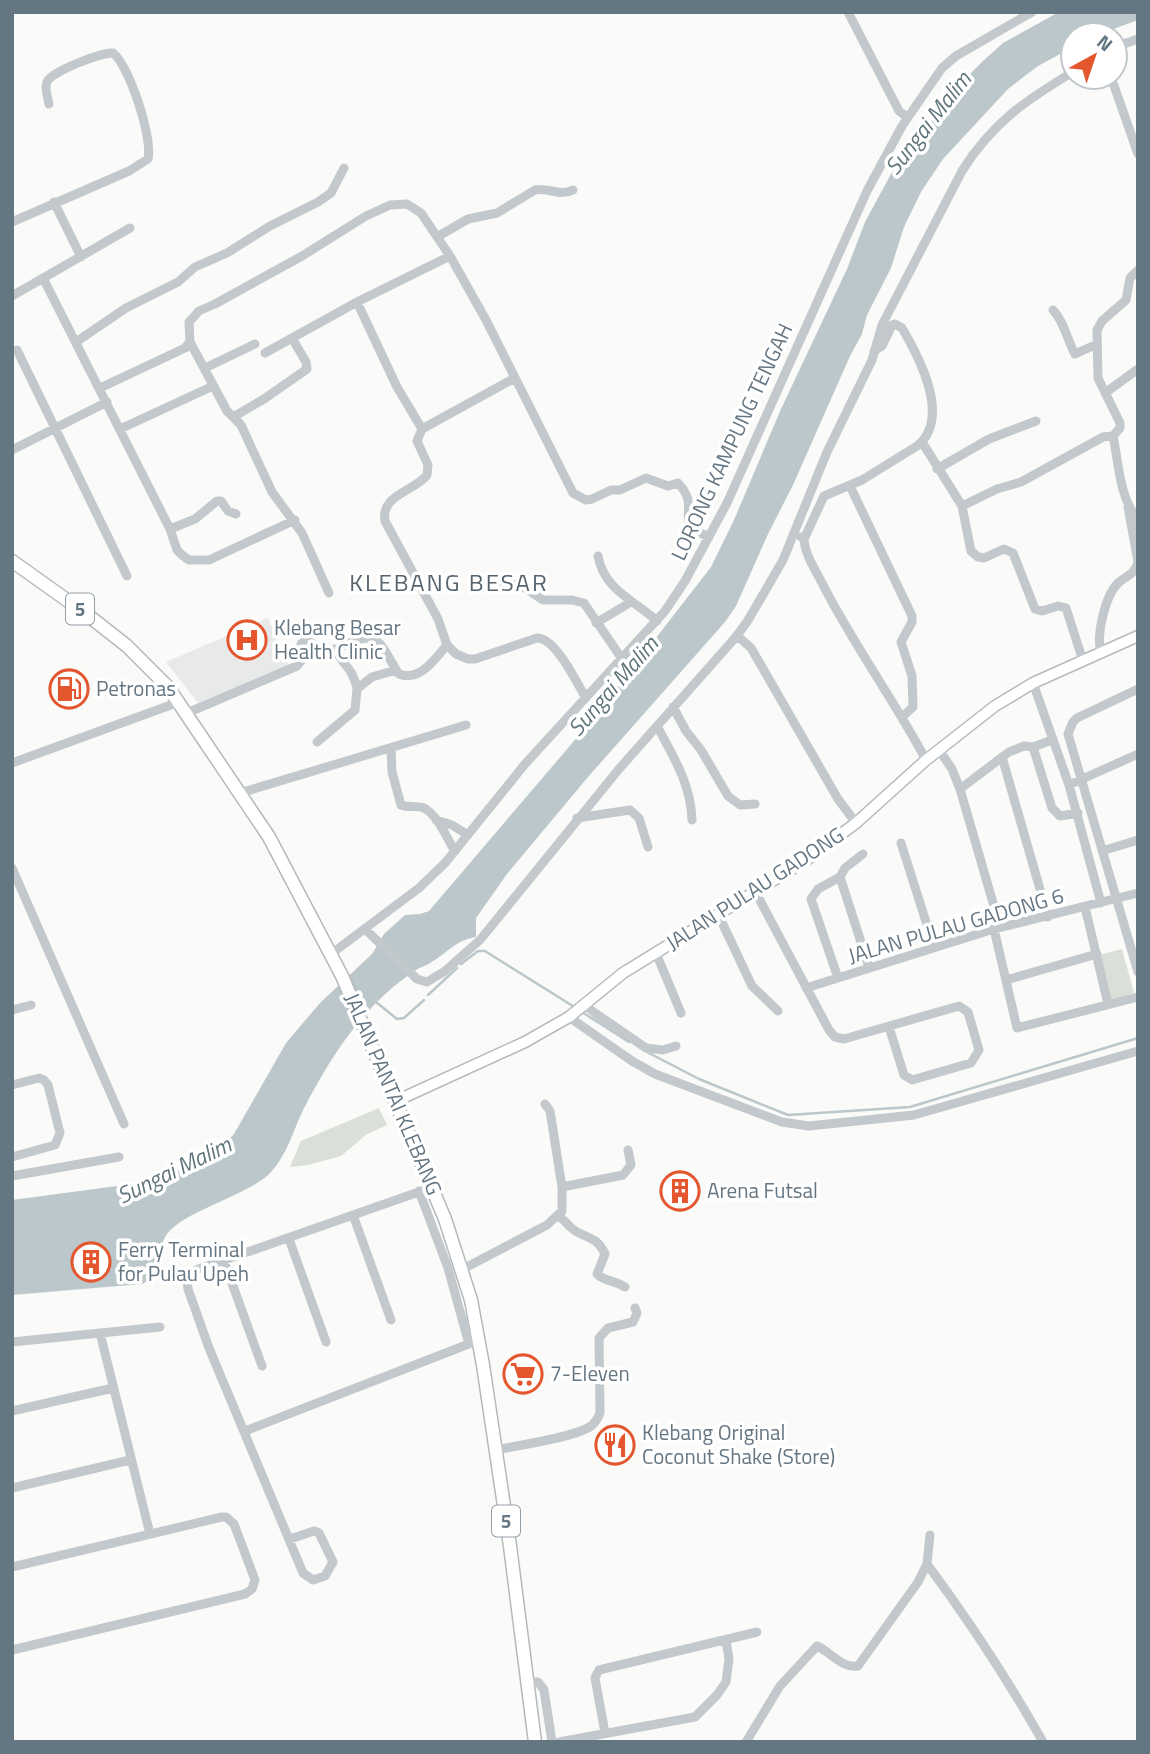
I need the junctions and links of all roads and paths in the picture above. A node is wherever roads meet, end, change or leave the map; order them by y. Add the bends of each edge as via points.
1 (848, 12) edge
2 (1032, 12) edge
3 (1059, 80) edge
4 (1116, 91) edge
5 (49, 104) dead end
6 (907, 117) junction
7 (1138, 154) edge
8 (344, 168) dead end
9 (573, 190) dead end
10 (54, 202) junction
11 (13, 220) edge
12 (130, 228) dead end
13 (437, 237) junction
14 (450, 256) junction
15 (81, 257) junction
16 (1138, 270) edge
17 (44, 280) junction
18 (12, 296) edge
19 (357, 302) junction
20 (1054, 310) dead end
21 (292, 338) junction
22 (76, 342) junction
23 (190, 342) junction
24 (255, 344) dead end
25 (1097, 344) junction
26 (17, 350) dead end
27 (874, 351) junction
28 (265, 353) dead end
29 (205, 368) junction
30 (1138, 369) edge
31 (515, 378) junction
32 (213, 386) junction
33 (100, 388) junction
34 (1105, 393) junction
35 (107, 402) junction
36 (233, 417) junction
37 (1036, 421) dead end
38 (54, 428) junction
39 (120, 429) junction
40 (422, 429) junction
41 (1113, 436) junction
42 (922, 442) junction
43 (12, 450) edge
44 (937, 470) junction
45 (850, 486) junction
46 (962, 506) junction
47 (1128, 507) junction
48 (236, 514) dead end
49 (295, 520) junction
50 (1138, 520) edge
51 (170, 529) junction
52 (794, 533) junction
53 (709, 537) junction
54 (804, 539) junction
55 (598, 556) dead end
56 (12, 561) edge
57 (1138, 563) edge
58 (127, 576) dead end
59 (501, 586) dead end
60 (330, 593) dead end
61 (631, 602) junction
62 (657, 621) junction
63 (596, 623) junction
64 (1138, 636) edge
65 (735, 638) junction
66 (447, 645) junction
67 (336, 649) junction
68 (1101, 653) junction
69 (622, 659) junction
70 (1083, 661) junction
71 (396, 670) junction
72 (1033, 683) junction
73 (357, 689) junction
74 (1138, 689) edge
75 (586, 698) junction
76 (179, 702) junction
77 (673, 707) junction
78 (187, 713) junction
79 (902, 717) junction
80 (466, 725) dead end
81 (657, 726) junction
82 (1052, 740) junction
83 (317, 742) dead end
84 (1033, 747) junction
85 (391, 748) junction
86 (939, 750) junction
87 (1138, 754) edge
88 (1002, 757) junction
89 (926, 760) junction
90 (12, 763) edge
91 (1083, 780) junction
92 (1069, 785) junction
93 (960, 789) junction
94 (240, 793) junction
95 (755, 804) dead end
96 (1078, 813) junction
97 (577, 818) junction
98 (436, 820) junction
99 (692, 820) dead end
100 (856, 823) junction
101 (468, 835) junction
102 (1138, 841) edge
103 (901, 843) dead end
104 (648, 847) dead end
105 (455, 851) junction
106 (1102, 851) junction
107 (863, 854) dead end
108 (12, 868) edge
109 (839, 877) junction
110 (757, 892) junction
111 (1138, 893) edge
112 (1116, 899) junction
113 (1101, 902) junction
114 (1085, 907) junction
115 (718, 914) junction
116 (1048, 917) junction
117 (997, 928) junction
118 (366, 930) junction
119 (1134, 946) edge
120 (934, 947) junction
121 (656, 953) junction
122 (331, 954) junction
123 (1097, 954) junction
124 (869, 967) junction
125 (1138, 972) edge
126 (838, 978) junction
127 (1006, 979) junction
128 (806, 988) junction
129 (1138, 997) edge
130 (1108, 1004) junction
131 (31, 1005) dead end
132 (12, 1010) edge
133 (577, 1010) junction
134 (778, 1011) dead end
135 (681, 1013) dead end
136 (889, 1027) junction
137 (676, 1046) dead end
138 (1138, 1051) edge
139 (12, 1085) edge
140 (396, 1101) junction
141 (545, 1104) dead end
142 (124, 1124) dead end
143 (628, 1150) dead end
144 (12, 1157) edge
145 (119, 1157) dead end
146 (12, 1176) edge
147 (433, 1187) junction
148 (562, 1187) junction
149 (419, 1191) junction
150 (353, 1215) junction
151 (559, 1216) junction
152 (289, 1239) junction
153 (224, 1261) junction
154 (463, 1269) junction
155 (625, 1287) dead end
156 (635, 1308) dead end
157 (391, 1320) dead end
158 (160, 1327) dead end
159 (100, 1333) junction
160 (12, 1342) edge
161 (326, 1342) dead end
162 (474, 1342) junction
163 (262, 1366) dead end
164 (113, 1388) junction
165 (12, 1411) edge
166 (245, 1431) junction
167 (495, 1450) junction
168 (130, 1460) junction
169 (12, 1488) edge
170 (150, 1534) junction
171 (930, 1535) dead end
172 (290, 1539) junction
173 (927, 1564) junction
174 (12, 1567) edge
175 (757, 1632) dead end
176 (726, 1640) junction
177 (12, 1650) edge
178 (527, 1682) junction
179 (605, 1733) junction
180 (535, 1742) edge
181 (552, 1742) edge
182 (559, 1742) edge
183 (746, 1742) edge
184 (1043, 1742) edge

1 - 6 street via 899,111
2 - 6 street, LORONG KAMPUNG TENGAH via 956,56
3 - 27 street via 1020,104 974,152 881,325
4 - 7 street
5 - 10 street via 46,86 55,74 113,52 134,90 150,154 143,164
6 - 53 street, LORONG KAMPUNG TENGAH via 867,191
8 - 22 street via 331,193 318,202 195,267 178,282
9 - 13 street via 562,194 535,190 498,213 468,219
10 - 11 street
10 - 15 street
12 - 15 street
13 - 14 street
13 - 23 street via 415,207 390,205 199,311 189,322
14 - 19 street
14 - 31 street
15 - 17 street
16 - 25 street via 1130,278 1126,300 1099,325
17 - 18 street
17 - 22 street
19 - 21 street
19 - 40 street
20 - 25 street via 1074,354
21 - 28 street
21 - 36 street via 307,369
22 - 33 street
23 - 29 street
23 - 33 street
24 - 29 street
25 - 34 street via 1098,378
26 - 38 street
27 - 42 street via 882,346 892,325 902,328 932,401
27 - 52 street
29 - 32 street
30 - 34 street
31 - 40 street
31 - 53 street via 573,493 586,500 646,478 668,486 678,483 689,499 690,527
32 - 36 street
32 - 39 street
33 - 35 street
34 - 41 street via 1120,423
35 - 38 street
35 - 39 street
36 - 49 street via 242,425 272,492
37 - 44 street via 989,439
38 - 43 street
38 - 58 street
39 - 51 street
40 - 66 street via 417,441 428,465 427,475 389,503 384,515 438,618
41 - 46 street
41 - 47 street
42 - 44 street
42 - 45 street
44 - 46 street
45 - 54 street via 824,496
45 - 79 street via 912,616 901,642 912,676 913,707
46 - 70 street via 971,551 984,558 1004,549 1013,552 1034,609 1066,608
47 - 50 street
47 - 57 street
48 - 51 street via 217,501 195,519
49 - 51 street via 209,560 189,560 181,555
49 - 60 street
52 - 54 street
52 - 65 street via 783,560
53 - 62 street, LORONG KAMPUNG TENGAH
54 - 79 street via 835,609
55 - 61 street via 614,589
56 - 76 highway, JALAN PANTAI KLEBANG / 5 via 127,646
57 - 68 street via 1109,598 1099,637
59 - 63 street via 522,586 543,600 578,600
61 - 62 street
61 - 63 street
62 - 69 street, LORONG KAMPUNG TENGAH
63 - 69 street
64 - 68 main road, JALAN PULAU GADONG
65 - 77 street
65 - 100 street via 751,648
66 - 71 street via 419,673 403,676
66 - 75 street via 468,659 546,639
67 - 71 street via 370,638 383,646
67 - 73 street via 352,671
67 - 78 street via 323,651 306,640 297,666
68 - 70 main road, JALAN PULAU GADONG
69 - 75 street, LORONG KAMPUNG TENGAH
70 - 72 main road, JALAN PULAU GADONG
71 - 73 street via 372,677
72 - 82 street
72 - 86 main road, JALAN PULAU GADONG
73 - 83 street via 355,710
74 - 91 street via 1073,722 1068,734
75 - 101 street, LORONG KAMPUNG TENGAH
76 - 78 highway, JALAN PANTAI KLEBANG / 5
76 - 90 street
77 - 81 street
77 - 95 street via 728,796 740,805
78 - 94 highway, JALAN PANTAI KLEBANG / 5
79 - 89 street
80 - 85 street
81 - 97 street
81 - 99 street via 682,773
82 - 84 street
82 - 92 street
84 - 88 street via 1016,748
84 - 96 street via 1052,808 1060,816
85 - 94 street
85 - 98 street via 401,805 423,808
86 - 89 main road, JALAN PULAU GADONG
86 - 93 street
87 - 91 street
88 - 93 street
88 - 116 street
89 - 100 main road, JALAN PULAU GADONG
91 - 92 street
91 - 106 street
92 - 96 street
93 - 117 street
94 - 122 highway, JALAN PANTAI KLEBANG / 5 via 269,837
96 - 113 street
97 - 104 street via 630,810 639,818
97 - 118 street via 480,940 433,980 417,979
98 - 101 street
98 - 105 street
100 - 110 main road, JALAN PULAU GADONG
101 - 105 street, LORONG KAMPUNG TENGAH
102 - 106 street
103 - 120 street
105 - 118 street, LORONG KAMPUNG TENGAH via 431,878
106 - 112 street
107 - 109 street
108 - 142 street
109 - 124 street
109 - 126 street via 818,889 811,899
110 - 115 main road, JALAN PULAU GADONG
110 - 128 street
111 - 112 street, JALAN PULAU GADONG 6
112 - 113 street, JALAN PULAU GADONG 6
112 - 119 street
113 - 114 street, JALAN PULAU GADONG 6
114 - 116 street, JALAN PULAU GADONG 6
114 - 123 street
115 - 121 main road, JALAN PULAU GADONG
115 - 134 street via 752,986
116 - 117 street, JALAN PULAU GADONG 6
117 - 120 street, JALAN PULAU GADONG 6
117 - 127 street
118 - 122 street, LORONG KAMPUNG TENGAH
119 - 125 street
120 - 124 street, JALAN PULAU GADONG 6
121 - 133 main road, JALAN PULAU GADONG
121 - 135 street
122 - 140 highway, JALAN PANTAI KLEBANG / 5
123 - 127 street
123 - 130 street
124 - 126 street, JALAN PULAU GADONG 6
126 - 128 street, JALAN PULAU GADONG 6
127 - 130 street via 1017,1028
128 - 136 street via 835,1037 844,1039
129 - 130 street
131 - 132 street
133 - 137 street via 587,1007 646,1048
133 - 138 street via 632,1061 655,1074 782,1122 809,1126 914,1115
133 - 140 main road, JALAN PULAU GADONG via 525,1042
136 - 136 street via 904,1075 916,1080 971,1063 979,1049 964,1008 954,1006
139 - 144 street via 44,1080 60,1133 55,1145
140 - 147 highway, JALAN PANTAI KLEBANG / 5
141 - 148 street
143 - 148 street via 631,1165 623,1175
145 - 146 street
147 - 149 street
147 - 154 highway, JALAN PANTAI KLEBANG / 5
148 - 151 street
149 - 150 street
149 - 162 street
150 - 152 street
150 - 157 street
151 - 154 street
151 - 155 street via 575,1231 600,1243 606,1254 597,1274
152 - 153 street
152 - 161 street
153 - 163 street
153 - 166 street via 196,1270 187,1284
154 - 162 highway, JALAN PANTAI KLEBANG / 5
156 - 167 street via 633,1322 608,1328 599,1338 600,1413 592,1426
158 - 159 street
159 - 160 street
159 - 164 street
162 - 166 street
162 - 167 highway, JALAN PANTAI KLEBANG / 5
164 - 165 street
164 - 168 street
166 - 172 street
167 - 178 highway, JALAN PANTAI KLEBANG / 5
168 - 169 street
168 - 170 street
170 - 174 street
170 - 177 street via 226,1517 234,1524 254,1584 245,1594
171 - 173 street
172 - 172 street via 319,1533 333,1562 326,1576 317,1580 306,1576
173 - 183 street via 858,1666 844,1664 817,1646 780,1686
173 - 184 street via 978,1633
175 - 176 street
176 - 179 street via 726,1682 695,1717
176 - 179 street via 599,1670 595,1678
178 - 180 highway, JALAN PANTAI KLEBANG / 5
178 - 181 street via 538,1682 544,1689
179 - 182 street

